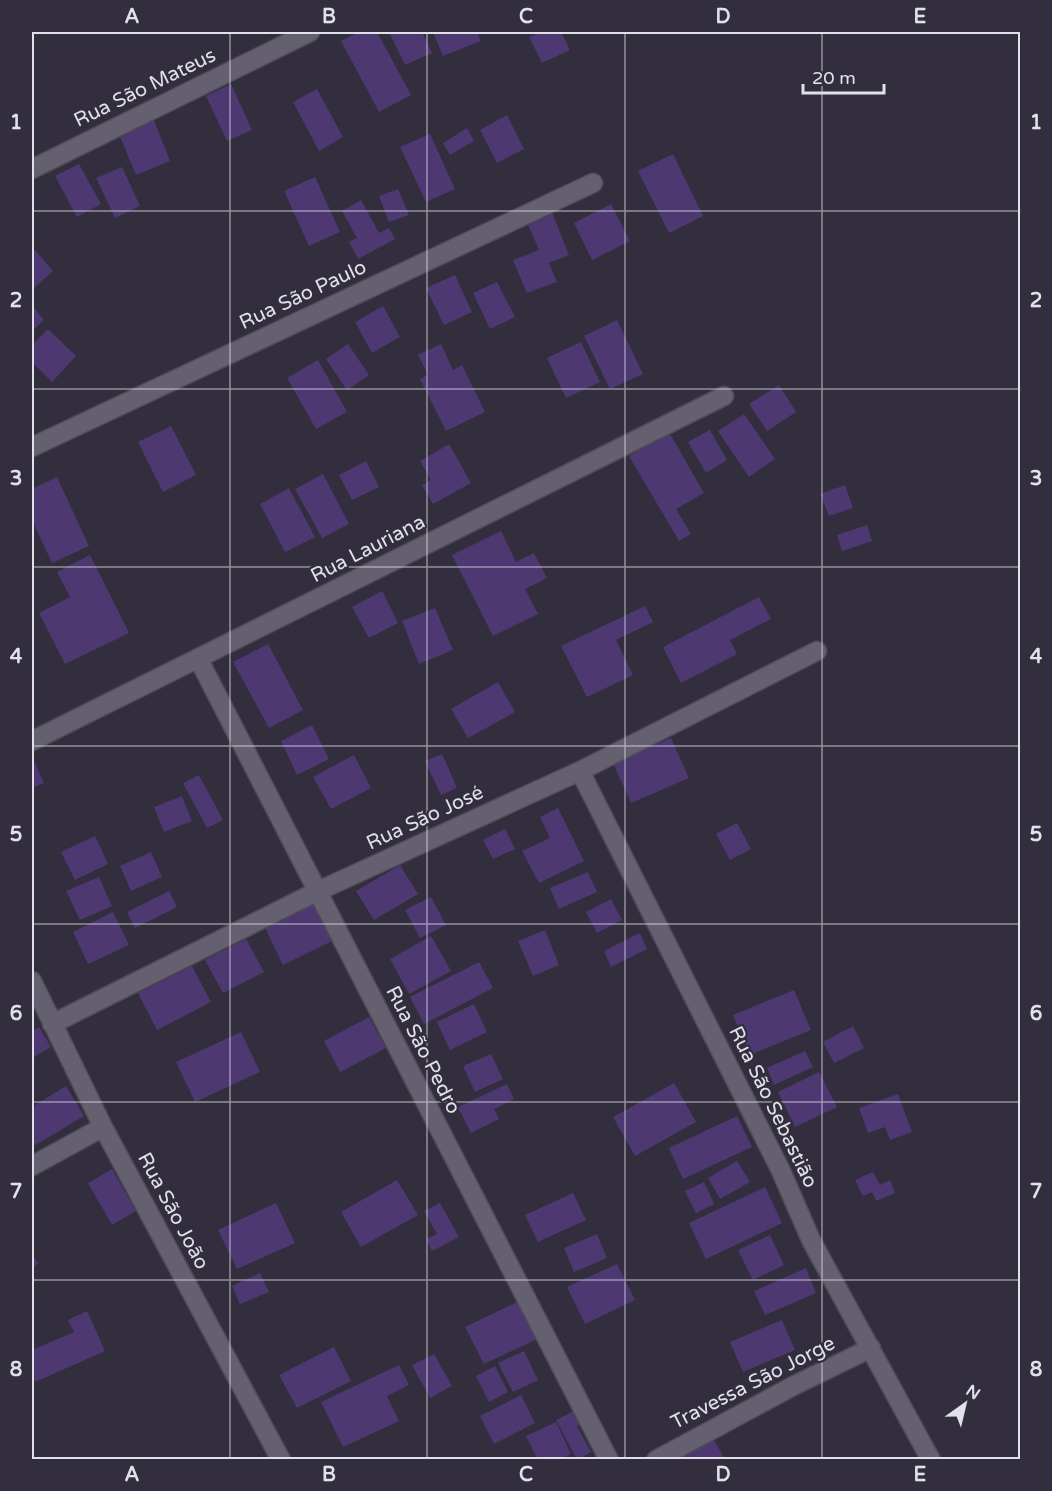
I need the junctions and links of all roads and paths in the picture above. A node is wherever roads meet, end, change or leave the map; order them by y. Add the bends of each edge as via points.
1 (302, 33) edge
2 (32, 169) edge
3 (593, 183) dead end
4 (724, 396) dead end
5 (32, 447) edge
6 (817, 651) dead end
7 (199, 660) junction
8 (32, 741) edge
9 (580, 771) junction
10 (316, 892) junction
11 (32, 981) edge
12 (52, 1024) junction
13 (104, 1127) junction
14 (32, 1166) edge
15 (871, 1348) junction
16 (281, 1460) edge
17 (609, 1460) edge
18 (656, 1460) edge
19 (931, 1460) edge

1 - 2 street, Rua São Mateus
3 - 5 street, Rua São Paulo
4 - 7 street, Rua Lauriana
6 - 9 street, Rua São José
7 - 8 street, Rua Lauriana
7 - 10 street, Rua São Pedro
9 - 10 street, Rua São José
9 - 15 street, Rua São Sebastião via 781,1171 811,1240
10 - 12 street, Rua São José
10 - 17 street, Rua São Pedro
11 - 12 street, Rua São João
12 - 13 street, Rua São João
13 - 14 street
13 - 16 street, Rua São João
15 - 18 street, Travessa São Jorge
15 - 19 street, Rua São Sebastião

